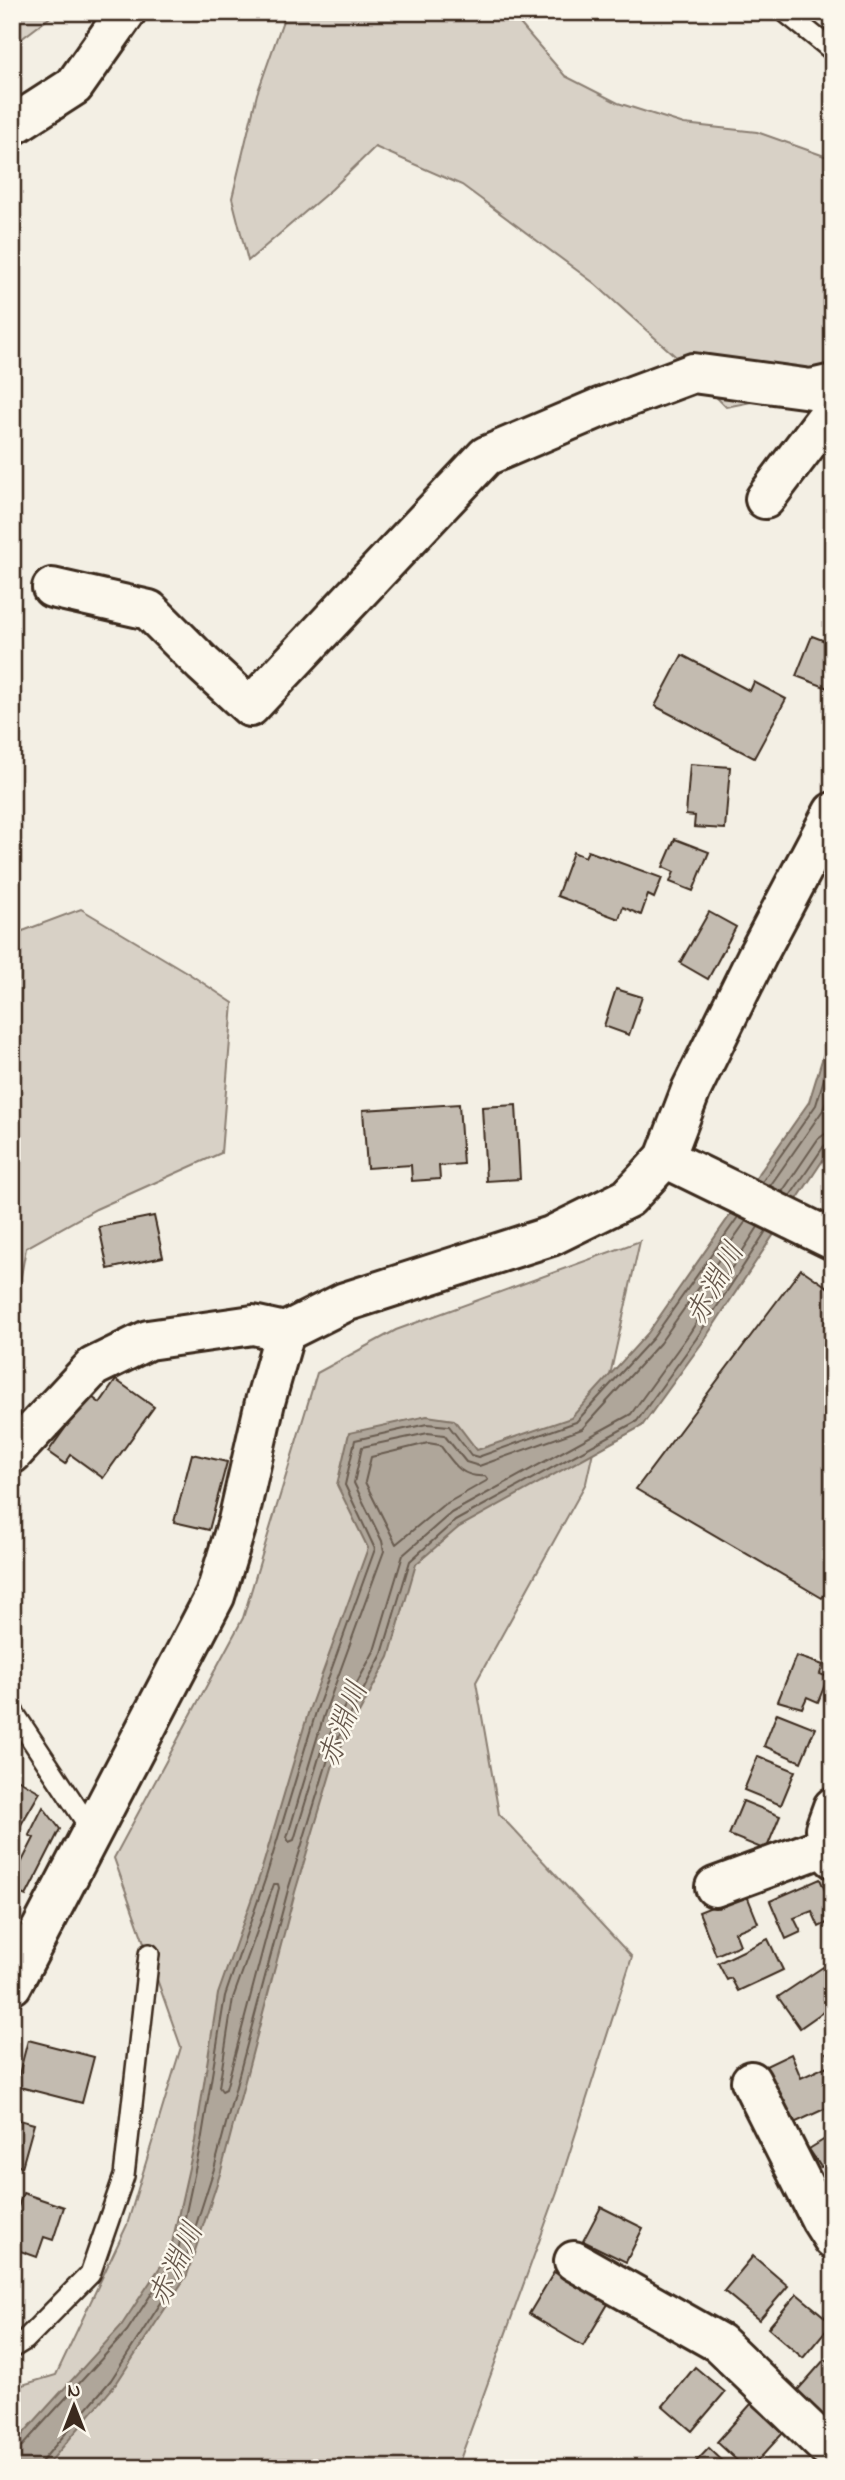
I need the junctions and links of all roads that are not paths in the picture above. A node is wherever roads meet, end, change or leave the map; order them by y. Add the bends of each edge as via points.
1 (126, 12) edge
2 (785, 12) edge
3 (833, 51) edge
4 (12, 126) edge
5 (833, 384) edge
6 (833, 409) edge
7 (765, 499) dead end
8 (52, 588) dead end
9 (833, 812) edge
10 (665, 1158) junction
11 (831, 1240) edge
12 (285, 1332) junction
13 (12, 1454) edge
14 (12, 1710) edge
15 (833, 1807) edge
16 (92, 1831) junction
17 (831, 1852) edge
18 (715, 1887) dead end
19 (149, 1954) dead end
20 (12, 1985) edge
21 (751, 2081) dead end
22 (833, 2239) edge
23 (574, 2261) dead end
24 (12, 2348) edge
25 (827, 2456) edge

1 - 4 street via 74,86
2 - 3 lane
5 - 8 street via 811,389 693,373 486,456 250,707 149,610
6 - 7 street
9 - 10 street via 691,1090
10 - 11 street
10 - 12 street via 628,1198 551,1236 345,1302
12 - 13 street via 253,1325 148,1340 93,1367
12 - 16 street via 215,1596
14 - 16 lane
15 - 17 street via 825,1829
16 - 20 street
17 - 18 street
19 - 24 lane via 124,2176 90,2274
21 - 22 street
23 - 25 street via 719,2343

